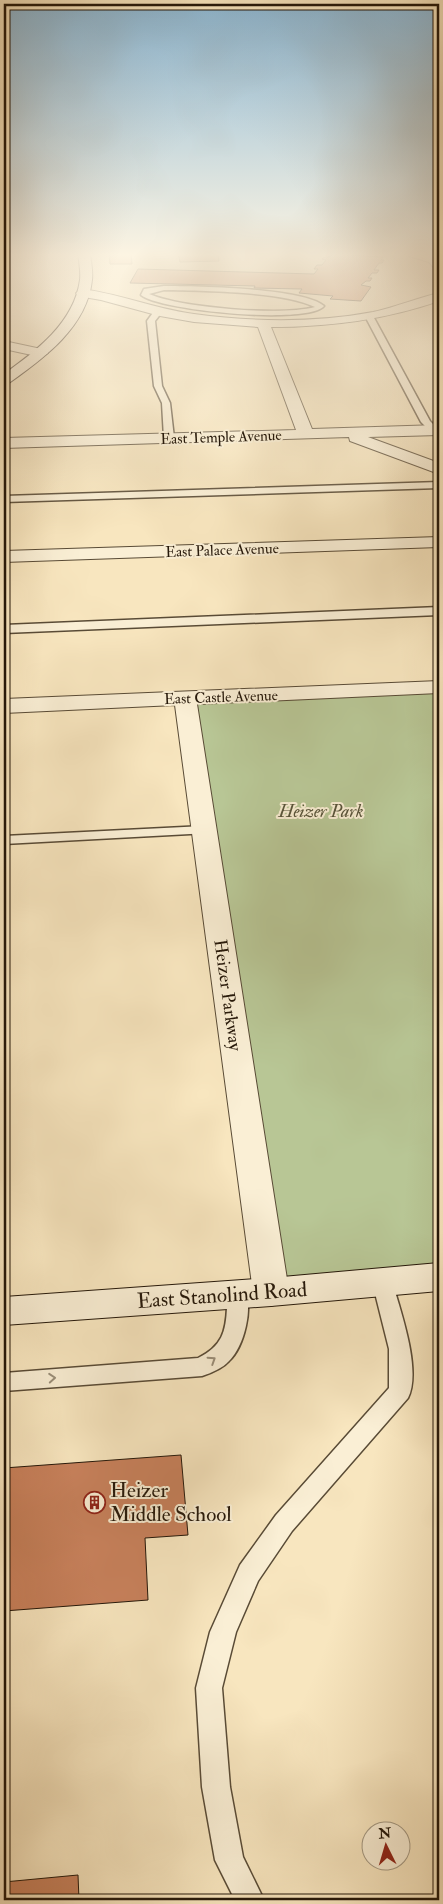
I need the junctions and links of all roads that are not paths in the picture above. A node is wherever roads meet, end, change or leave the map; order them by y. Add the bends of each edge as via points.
1 (51, 342) edge
2 (153, 342) edge
3 (268, 342) edge
4 (384, 342) edge
5 (4, 345) edge
6 (41, 353) junction
7 (4, 380) edge
8 (436, 430) edge
9 (341, 433) junction
10 (306, 434) junction
11 (169, 438) junction
12 (4, 443) edge
13 (439, 469) edge
14 (439, 485) edge
15 (4, 499) edge
16 (439, 542) edge
17 (4, 557) edge
18 (439, 612) edge
19 (4, 629) edge
20 (439, 687) edge
21 (185, 698) junction
22 (4, 706) edge
23 (204, 830) junction
24 (4, 840) edge
25 (439, 1277) edge
26 (382, 1281) junction
27 (271, 1292) junction
28 (237, 1294) junction
29 (4, 1311) edge
30 (4, 1382) edge
31 (250, 1900) edge

1 - 6 street
2 - 11 lane via 158,386 166,403
3 - 10 street
4 - 8 lane via 426,422
5 - 6 street
6 - 7 street
8 - 9 street, East Temple Avenue
9 - 10 street, East Temple Avenue
9 - 13 street
10 - 11 street, East Temple Avenue
11 - 12 street, East Temple Avenue
14 - 15 lane
16 - 17 street, East Palace Avenue
18 - 19 lane
20 - 21 street, East Castle Avenue
21 - 22 street, East Castle Avenue
21 - 23 street, Heizer Parkway
23 - 24 lane
23 - 27 street, Heizer Parkway
25 - 26 street, East Stanolind Road
26 - 27 street, East Stanolind Road
26 - 31 lane via 400,1349 400,1390 284,1523 249,1573 223,1632 209,1688 216,1787 229,1860
27 - 28 street, East Stanolind Road
28 - 29 street, East Stanolind Road
30 -> 28 lane via 202,1367 222,1354 230,1339 238,1312

